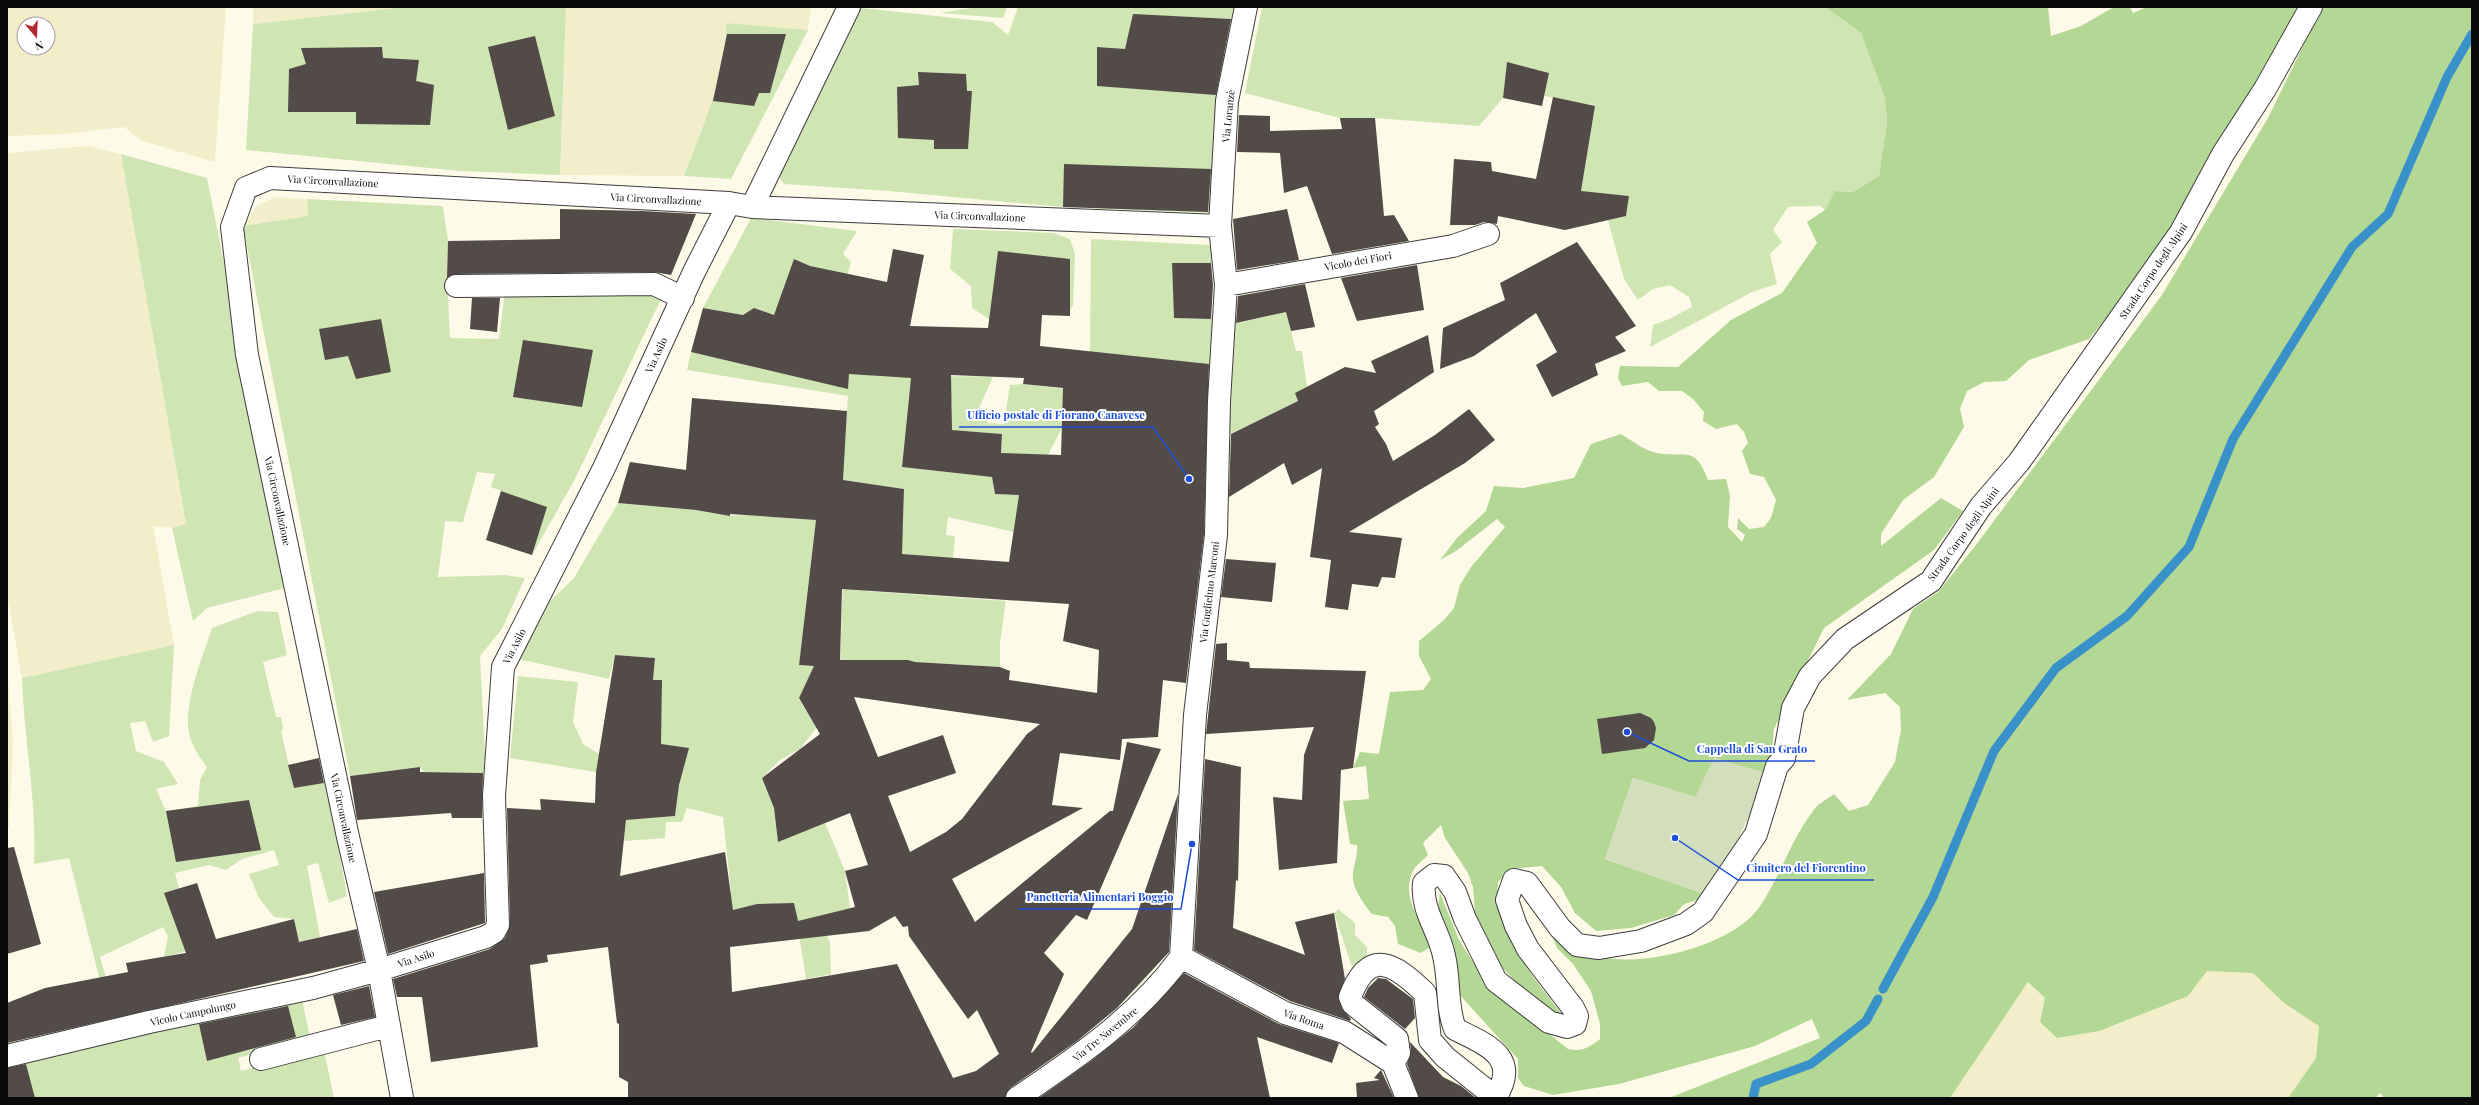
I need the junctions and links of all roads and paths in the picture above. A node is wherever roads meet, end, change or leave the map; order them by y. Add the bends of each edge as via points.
1 (849, 7) edge
2 (1246, 7) edge
3 (2311, 7) edge
4 (729, 204) junction
5 (752, 207) junction
6 (1220, 226) junction
7 (1488, 234) dead end
8 (1226, 285) junction
9 (456, 286) dead end
10 (683, 298) junction
11 (1181, 957) junction
12 (379, 970) junction
13 (388, 1026) junction
14 (7, 1056) edge
15 (261, 1059) dead end
16 (1393, 1063) junction
17 (402, 1098) edge
18 (1017, 1098) edge
19 (1407, 1098) edge
20 (1495, 1098) edge

1 - 5 street
2 - 6 street, Via Loranzè via 1227,101
3 - 20 street, Strada Corpo degli Alpini via 2265,89 2223,154 2181,232 2019,462 1981,506 1931,580 1845,639 1810,676 1793,708 1784,758 1777,766 1756,834 1703,912 1686,924 1641,941 1599,948 1577,945 1560,928 1527,883 1514,880 1507,900 1516,926 1528,949 1573,1008 1577,1016 1575,1024 1567,1027 1549,1022 1496,981 1444,876 1434,875 1424,883 1424,903 1444,956 1450,1018 1455,1029 1491,1046 1504,1063 1504,1078
4 - 5 street, Via Circonvallazione
4 - 10 street, Via Asilo
4 - 12 street, Via Circonvallazione via 270,178 246,188 232,227 247,355 348,837
5 - 6 street, Via Circonvallazione
6 - 8 street, Via Guglielmo Marconi
7 - 8 street, Vicolo dei Fiori via 1453,246
8 - 11 street, Via Guglielmo Marconi via 1214,563 1202,637 1195,715
9 - 10 street via 654,284
10 - 12 street, Via Asilo via 604,468 503,667 494,796 498,925 494,932 486,936
11 - 16 street, Via Roma via 1285,1013 1344,1032
11 - 18 street, Via Tre Novembre via 1162,982 1131,1014 1080,1056
12 - 13 street
12 - 14 street, Vicolo Campolungo via 313,988 149,1022
13 - 15 street
13 - 17 street
16 - 19 street
16 - 20 street via 1399,1053 1396,1039 1353,1004 1350,997 1361,974 1372,965 1381,964 1400,972 1425,993 1430,1040 1445,1057

